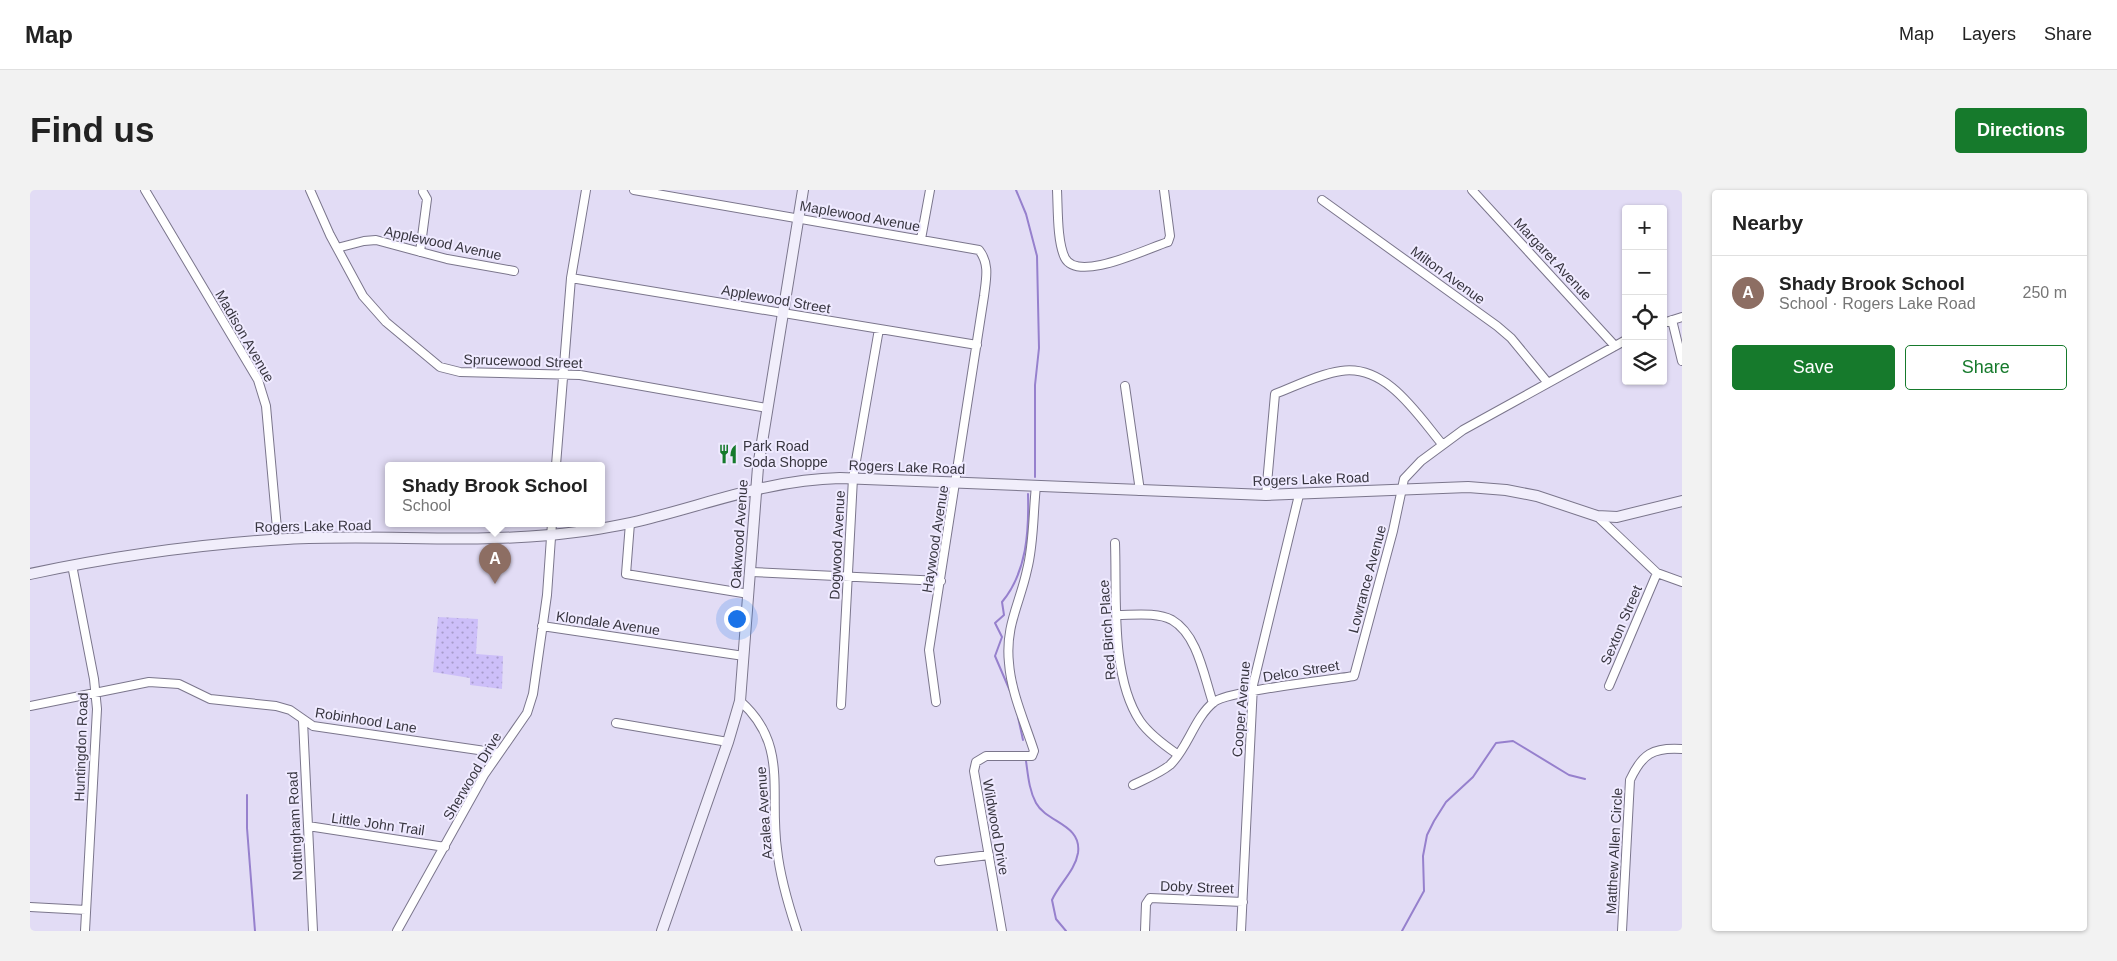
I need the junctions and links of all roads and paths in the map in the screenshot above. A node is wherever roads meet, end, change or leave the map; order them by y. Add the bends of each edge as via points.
1 (145, 190) edge
2 (310, 190) edge
3 (586, 190) edge
4 (634, 190) edge
5 (803, 190) edge
6 (930, 190) edge
7 (1057, 190) edge
8 (1164, 190) edge
9 (1472, 190) edge
10 (423, 192) dead end
11 (1322, 200) dead end
12 (798, 218) junction
13 (922, 239) junction
14 (337, 248) junction
15 (420, 252) junction
16 (986, 261) joint
17 (514, 270) dead end
18 (571, 278) junction
19 (783, 313) junction
20 (1682, 317) edge
21 (1672, 320) junction
22 (1667, 322) edge
23 (879, 329) junction
24 (1622, 342) edge
25 (977, 345) junction
26 (1615, 346) junction
27 (1682, 361) edge
28 (562, 373) junction
29 (1548, 383) junction
30 (1125, 386) dead end
31 (767, 408) junction
32 (1442, 444) junction
33 (556, 462) edge
34 (853, 478) junction
35 (956, 482) junction
36 (1036, 486) junction
37 (756, 488) junction
38 (1402, 488) junction
39 (1140, 491) junction
40 (1266, 495) junction
41 (1299, 495) junction
42 (1682, 501) edge
43 (1597, 516) junction
44 (630, 523) junction
45 (551, 527) edge
46 (603, 527) edge
47 (605, 527) edge
48 (550, 535) junction
49 (278, 540) junction
50 (1115, 543) dead end
51 (72, 565) junction
52 (751, 572) junction
53 (1656, 573) junction
54 (30, 574) edge
55 (848, 577) junction
56 (941, 582) junction
57 (1682, 582) edge
58 (749, 594) junction
59 (1117, 615) junction
60 (542, 626) junction
61 (744, 656) junction
62 (1354, 676) joint
63 (1609, 686) dead end
64 (95, 692) junction
65 (1252, 692) junction
66 (740, 701) junction
67 (936, 702) dead end
68 (1212, 704) junction
69 (841, 705) dead end
70 (30, 706) edge
71 (303, 721) junction
72 (616, 722) dead end
73 (728, 742) junction
74 (1682, 749) edge
75 (498, 753) junction
76 (1177, 754) junction
77 (1132, 785) dead end
78 (308, 826) junction
79 (444, 847) junction
80 (988, 855) junction
81 (939, 861) dead end
82 (1243, 902) junction
83 (30, 907) edge
84 (86, 910) junction
85 (85, 931) edge
86 (313, 931) edge
87 (397, 931) edge
88 (662, 931) edge
89 (797, 931) edge
90 (1002, 931) edge
91 (1145, 931) edge
92 (1242, 931) edge
93 (1622, 931) edge

1 - 49 street, Madison Avenue via 258,380 266,406
2 - 14 street, Sprucewood Street
3 - 18 street
4 - 12 street, Maplewood Avenue
5 - 12 main road, Oakwood Avenue
6 - 13 street
7 - 8 street via 1062,248 1070,264 1078,268 1090,268 1168,242
9 - 26 street, Margaret Avenue
10 - 15 street via 427,199
11 - 29 street, Milton Avenue via 1497,326
12 - 13 street, Maplewood Avenue
12 - 19 main road, Oakwood Avenue
13 - 16 street, Maplewood Avenue via 979,250
14 - 15 street, Applewood Avenue via 376,240
14 - 28 street, Sprucewood Street via 370,305 412,346 440,367 460,372
15 - 17 street, Applewood Avenue via 468,264
16 - 25 street, Haywood Avenue
18 - 19 street, Applewood Street
18 - 28 street
19 - 23 street, Applewood Street
19 - 31 main road, Oakwood Avenue
20 - 21 street
21 - 22 street
21 - 27 street
23 - 25 street, Applewood Street
23 - 34 street, Dogwood Avenue
24 - 26 street
25 - 35 street, Haywood Avenue
26 - 29 street
28 - 31 street, Sprucewood Street
28 - 33 street
29 - 32 street
30 - 39 street
31 - 37 main road, Oakwood Avenue
32 - 38 street via 1407,473
32 - 40 street via 1389,385 1368,372 1338,371 1275,394
34 - 35 main road, Rogers Lake Road
34 - 37 main road, Rogers Lake Road via 806,479
34 - 55 street, Dogwood Avenue
35 - 36 main road, Rogers Lake Road
35 - 56 street, Haywood Avenue
36 - 39 main road, Rogers Lake Road
36 - 80 street, Wildwood Drive via 1028,570 1011,621 1008,646 1015,690 1034,751 1032,756 986,756 976,762 975,781
37 - 44 main road, Rogers Lake Road
37 - 52 main road, Oakwood Avenue
38 - 41 main road, Rogers Lake Road
38 - 43 main road, Rogers Lake Road via 1506,490
38 - 62 street, Lowrance Avenue
39 - 40 main road, Rogers Lake Road
40 - 41 main road, Rogers Lake Road
41 - 65 street, Cooper Avenue
42 - 43 main road, Rogers Lake Road via 1617,516
43 - 53 street
44 - 47 main road, Rogers Lake Road
44 - 58 street via 626,574
45 - 48 street, Klondale Avenue
46 - 48 main road, Rogers Lake Road
48 - 49 main road, Rogers Lake Road
48 - 60 street, Klondale Avenue
49 - 51 main road, Rogers Lake Road via 174,548
50 - 59 street, Red Birch Place
51 - 54 main road, Rogers Lake Road
51 - 64 street, Huntingdon Road
52 - 55 street
52 - 58 main road, Oakwood Avenue
53 - 57 street
53 - 63 street, Sexton Street
55 - 56 street
55 - 69 street, Dogwood Avenue
56 - 67 street, Haywood Avenue via 930,650
58 - 61 main road, Oakwood Avenue
59 - 68 street via 1155,616 1171,620 1183,630 1192,642
59 - 76 street, Red Birch Place via 1119,668 1124,691 1140,721
60 - 61 street, Klondale Avenue
60 - 75 street, Sherwood Drive via 533,694 527,713
61 - 66 main road, Oakwood Avenue
62 - 65 street, Delco Street
64 - 70 street, Robinhood Lane
64 - 71 street, Robinhood Lane via 168,681 210,699 290,710
64 - 84 street, Huntingdon Road via 97,709
65 - 68 street, Delco Street via 1229,696
65 - 82 street, Cooper Avenue
66 - 73 main road, Oakwood Avenue
66 - 89 street, Azalea Avenue via 757,720 770,743 777,849
68 - 76 street
71 - 75 street, Robinhood Lane via 313,726
71 - 78 street, Nottingham Road
72 - 73 street
73 - 88 main road, Oakwood Avenue
74 - 93 street, Matthew Allen Circle via 1660,749 1645,756 1630,780
75 - 79 street, Sherwood Drive
76 - 77 street via 1171,764 1157,774
78 - 79 street, Little John Trail
78 - 86 street, Nottingham Road
79 - 87 street, Sherwood Drive
80 - 81 street
80 - 90 street, Wildwood Drive
82 - 91 street, Doby Street via 1150,898 1146,904
82 - 92 street, Cooper Avenue
83 - 84 street
84 - 85 street, Huntingdon Road

